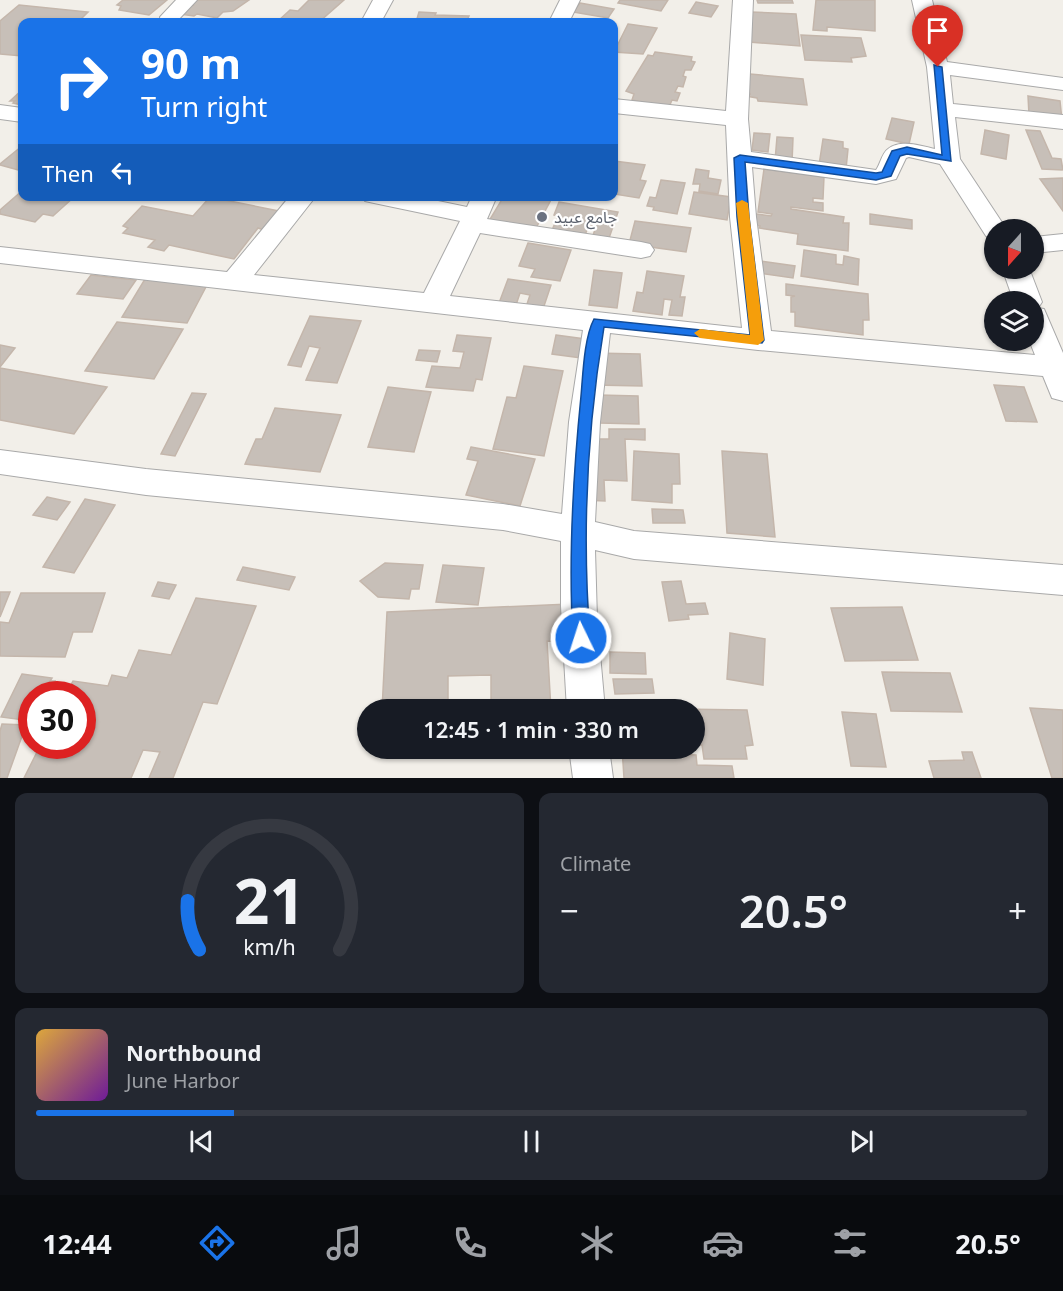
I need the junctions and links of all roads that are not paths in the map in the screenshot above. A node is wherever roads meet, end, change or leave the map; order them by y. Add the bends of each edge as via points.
1 (187, 0) edge
2 (383, 0) edge
3 (570, 0) edge
4 (742, 0) edge
5 (922, 0) edge
6 (170, 18) edge
7 (373, 18) edge
8 (561, 18) edge
9 (938, 67) junction
10 (1063, 84) edge
11 (618, 106) edge
12 (941, 109) junction
13 (0, 112) edge
14 (18, 114) edge
15 (737, 119) junction
16 (1063, 122) edge
17 (740, 158) junction
18 (948, 159) junction
19 (300, 201) edge
20 (406, 201) edge
21 (477, 212) edge
22 (988, 219) edge
23 (1063, 243) edge
24 (1044, 244) edge
25 (641, 250) dead end
26 (0, 255) edge
27 (234, 281) junction
28 (433, 303) junction
29 (598, 322) junction
30 (1044, 339) edge
31 (758, 340) junction
32 (1060, 375) edge
33 (0, 462) edge
34 (579, 533) junction
35 (1063, 580) edge
36 (585, 699) edge
37 (590, 759) edge
38 (593, 778) edge

1 - 6 street
2 - 7 street
3 - 8 street
4 - 15 street
5 - 9 street
9 - 10 street
9 - 12 street
11 - 15 street
12 - 16 street
12 - 18 street
13 - 14 street
15 - 17 street
17 - 18 street via 876,177 887,174 896,154 907,150
17 - 31 street
18 - 22 street
19 - 27 street
20 - 21 street
21 - 25 street
21 - 28 street
23 - 24 street
26 - 27 street
27 - 28 street
28 - 29 street
29 - 31 street
29 - 34 street via 581,472
30 - 32 street
31 - 32 street
33 - 34 street via 146,482 503,517
34 - 35 street via 643,545
34 - 36 street via 578,591
37 - 38 street

